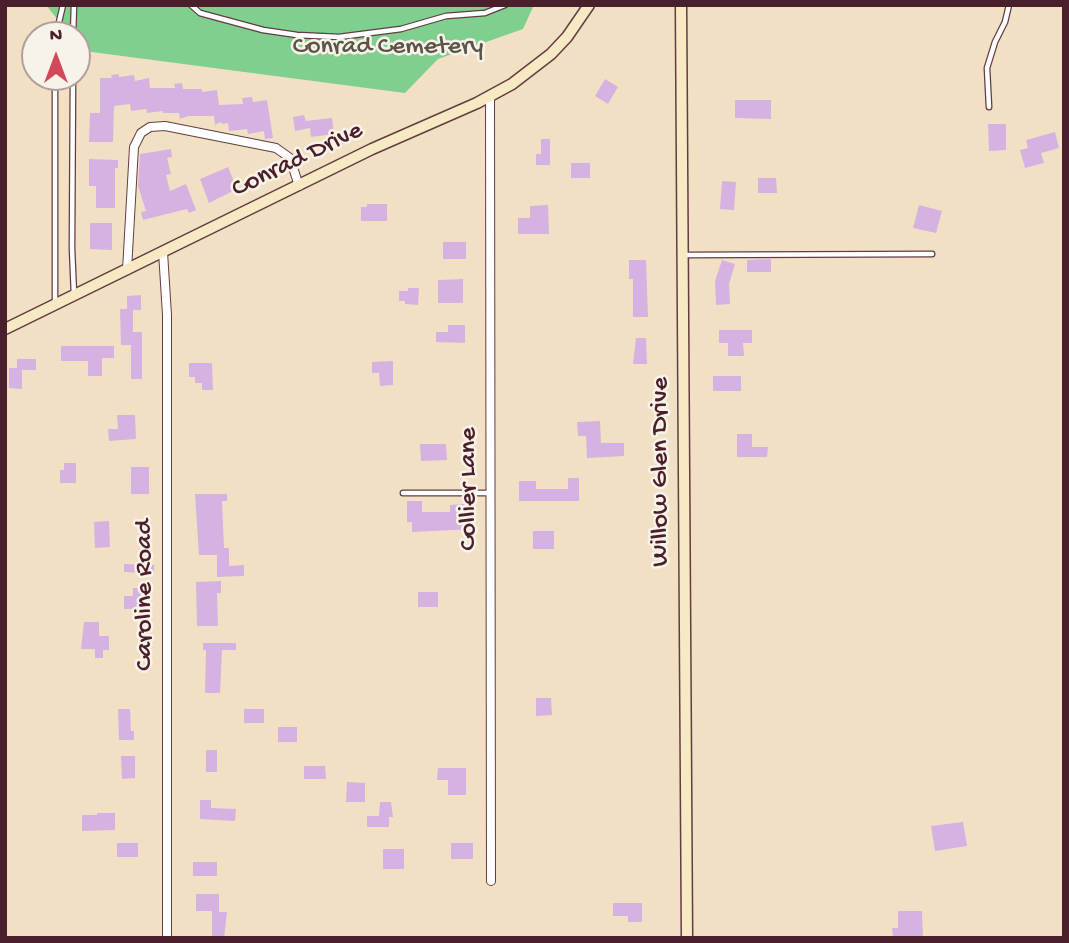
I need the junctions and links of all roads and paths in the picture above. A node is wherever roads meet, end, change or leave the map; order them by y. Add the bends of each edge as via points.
1 (191, 5) edge
2 (505, 5) edge
3 (589, 5) edge
4 (681, 5) edge
5 (1009, 5) edge
6 (55, 91) edge
7 (73, 91) edge
8 (490, 96) junction
9 (989, 107) dead end
10 (299, 186) junction
11 (163, 252) junction
12 (932, 254) dead end
13 (684, 256) junction
14 (127, 270) junction
15 (74, 296) junction
16 (55, 305) junction
17 (5, 329) edge
18 (403, 493) dead end
19 (491, 493) junction
20 (491, 881) dead end
21 (167, 938) edge
22 (687, 938) edge

1 - 2 lane via 200,13 263,30 339,37 485,13
3 - 8 main road, Conrad Drive via 551,54
4 - 13 main road, Willow Glen Drive
5 - 9 lane via 987,68
6 - 16 lane
7 - 15 lane
8 - 10 main road, Conrad Drive
8 - 19 street, Collier Lane
10 - 11 main road, Conrad Drive
10 - 14 street via 290,158 276,148 165,126 145,130 134,147
11 - 14 main road, Conrad Drive
11 - 21 street, Caroline Road via 167,315
12 - 13 lane
13 - 22 main road, Willow Glen Drive
14 - 15 main road, Conrad Drive
15 - 16 main road, Conrad Drive
16 - 17 main road, Conrad Drive
18 - 19 lane
19 - 20 street, Collier Lane

